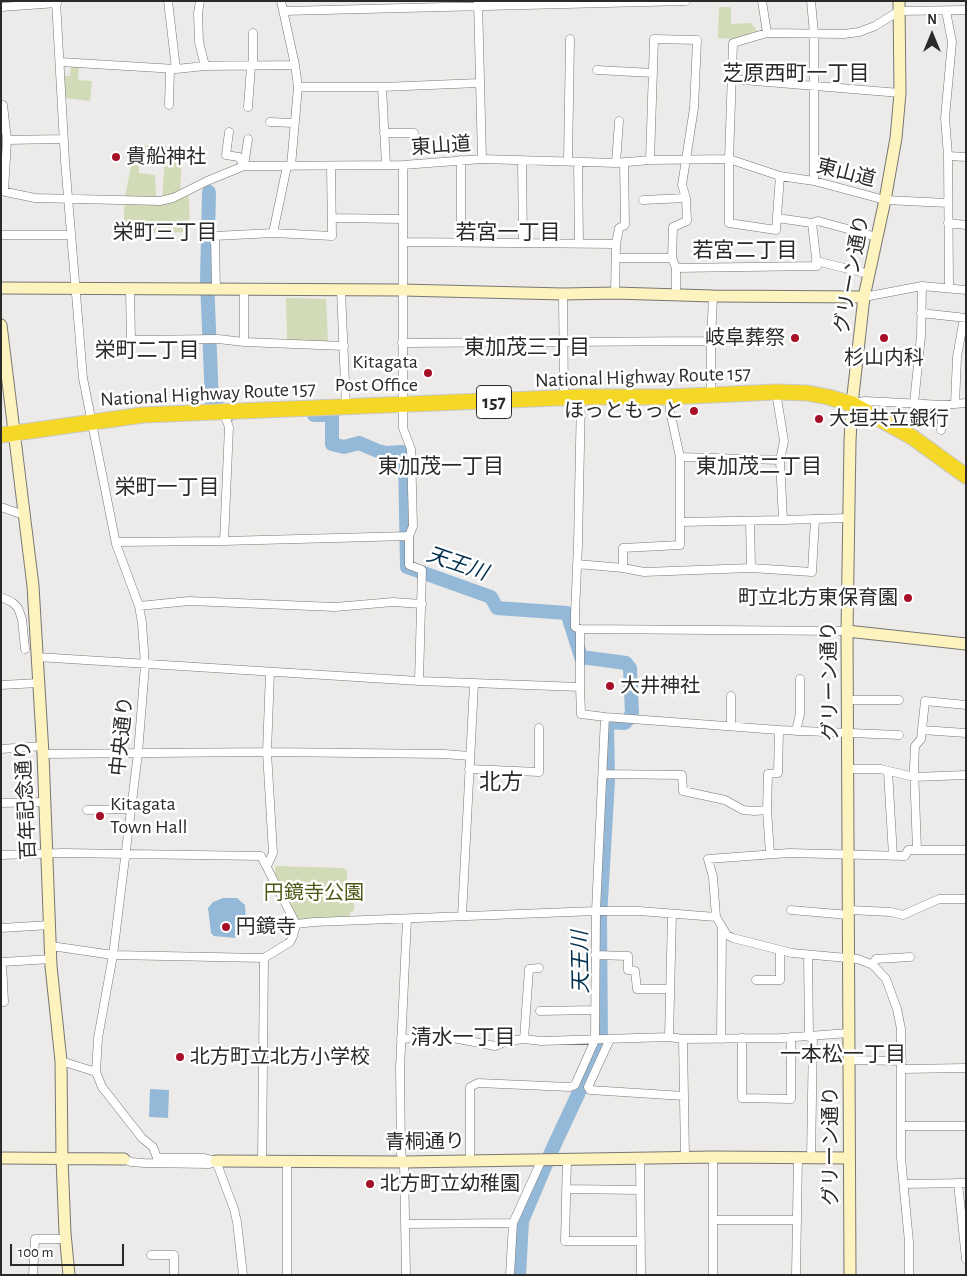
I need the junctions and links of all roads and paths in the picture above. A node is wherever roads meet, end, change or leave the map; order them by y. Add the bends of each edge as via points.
1 (168, 1) edge
2 (200, 1) edge
3 (281, 1) edge
4 (686, 1) edge
5 (762, 1) edge
6 (811, 1) edge
7 (960, 1) edge
8 (57, 2) edge
9 (478, 3) edge
10 (899, 6) edge
11 (1, 7) edge
12 (963, 10) edge
13 (284, 11) junction
14 (946, 11) junction
15 (253, 33) dead end
16 (766, 34) junction
17 (814, 34) junction
18 (570, 39) dead end
19 (60, 62) junction
20 (295, 65) junction
21 (205, 66) junction
22 (252, 66) junction
23 (173, 69) junction
24 (597, 70) dead end
25 (653, 73) junction
26 (731, 79) junction
27 (479, 83) junction
28 (814, 86) junction
29 (298, 87) junction
30 (382, 87) junction
31 (900, 93) junction
32 (1, 105) edge
33 (169, 105) dead end
34 (248, 108) dead end
35 (619, 121) dead end
36 (270, 122) dead end
37 (294, 123) junction
38 (229, 132) dead end
39 (384, 133) junction
40 (414, 133) dead end
41 (64, 139) junction
42 (248, 139) dead end
43 (7, 140) junction
44 (948, 156) junction
45 (966, 157) edge
46 (482, 159) junction
47 (729, 159) junction
48 (461, 160) junction
49 (522, 160) junction
50 (650, 160) junction
51 (687, 160) junction
52 (568, 161) junction
53 (578, 162) junction
54 (620, 162) junction
55 (403, 164) junction
56 (386, 165) junction
57 (244, 166) junction
58 (289, 166) junction
59 (331, 166) junction
60 (780, 176) junction
61 (814, 181) junction
62 (3, 191) edge
63 (686, 198) junction
64 (68, 199) junction
65 (643, 200) dead end
66 (885, 200) junction
67 (948, 203) junction
68 (333, 218) junction
69 (402, 218) junction
70 (777, 218) junction
71 (812, 223) junction
72 (948, 223) junction
73 (966, 225) edge
74 (273, 233) junction
75 (1, 235) edge
76 (71, 236) junction
77 (877, 237) junction
78 (403, 242) junction
79 (461, 242) junction
80 (523, 243) junction
81 (578, 243) junction
82 (616, 244) junction
83 (616, 258) junction
84 (672, 258) junction
85 (816, 261) junction
86 (676, 268) junction
87 (869, 274) junction
88 (922, 286) junction
89 (1, 288) edge
90 (949, 288) junction
91 (76, 289) junction
92 (130, 290) junction
93 (216, 290) junction
94 (244, 290) junction
95 (341, 290) junction
96 (402, 290) junction
97 (966, 290) edge
98 (615, 293) junction
99 (563, 294) junction
100 (676, 295) junction
101 (713, 296) junction
102 (864, 297) junction
103 (921, 313) junction
104 (965, 318) edge
105 (1, 325) edge
106 (564, 341) junction
107 (244, 342) junction
108 (712, 342) junction
109 (402, 343) junction
110 (344, 346) junction
111 (776, 392) junction
112 (711, 396) junction
113 (581, 397) junction
114 (669, 397) junction
115 (564, 399) junction
116 (914, 403) junction
117 (966, 403) edge
118 (852, 404) junction
119 (955, 404) junction
120 (403, 405) junction
121 (943, 405) junction
122 (346, 407) junction
123 (222, 410) junction
124 (91, 421) junction
125 (941, 430) dead end
126 (8, 434) edge
127 (680, 458) junction
128 (780, 460) junction
129 (966, 476) edge
130 (1, 507) edge
131 (24, 515) junction
132 (848, 518) junction
133 (815, 519) junction
134 (783, 520) junction
135 (750, 521) junction
136 (680, 522) junction
137 (409, 536) junction
138 (224, 541) junction
139 (116, 542) junction
140 (577, 564) junction
141 (623, 568) junction
142 (751, 568) junction
143 (1, 597) edge
144 (422, 604) junction
145 (139, 606) junction
146 (580, 630) junction
147 (848, 631) junction
148 (966, 644) edge
149 (25, 649) dead end
150 (37, 656) junction
151 (145, 665) junction
152 (270, 672) junction
153 (800, 679) dead end
154 (419, 681) junction
155 (38, 683) junction
156 (474, 684) junction
157 (1, 685) edge
158 (580, 687) junction
159 (731, 696) dead end
160 (848, 700) junction
161 (899, 700) dead end
162 (966, 705) edge
163 (605, 717) junction
164 (731, 726) junction
165 (539, 728) dead end
166 (779, 730) junction
167 (922, 730) junction
168 (796, 731) junction
169 (966, 733) edge
170 (849, 734) junction
171 (899, 735) dead end
172 (1, 749) edge
173 (43, 750) junction
174 (267, 752) junction
175 (138, 753) junction
176 (470, 756) junction
177 (469, 769) junction
178 (849, 769) junction
179 (888, 771) junction
180 (603, 774) junction
181 (966, 775) edge
182 (914, 777) junction
183 (46, 802) junction
184 (1, 803) edge
185 (88, 810) dead end
186 (130, 810) junction
187 (767, 810) junction
188 (917, 850) junction
189 (966, 850) edge
190 (48, 854) junction
191 (125, 854) junction
192 (770, 854) junction
193 (848, 854) junction
194 (1, 855) edge
195 (893, 856) junction
196 (267, 866) junction
197 (966, 899) edge
198 (791, 910) dead end
199 (596, 911) junction
200 (849, 913) junction
201 (672, 914) junction
202 (462, 916) junction
203 (716, 917) junction
204 (407, 919) junction
205 (296, 924) junction
206 (50, 925) junction
207 (722, 926) junction
208 (1, 928) edge
209 (50, 946) junction
210 (780, 950) junction
211 (113, 955) junction
212 (595, 955) junction
213 (808, 955) junction
214 (910, 957) dead end
215 (264, 958) junction
216 (849, 958) junction
217 (51, 959) junction
218 (872, 964) junction
219 (539, 968) dead end
220 (756, 980) dead end
221 (670, 989) junction
222 (1, 1002) edge
223 (595, 1010) junction
224 (540, 1011) dead end
225 (849, 1033) junction
226 (811, 1036) junction
227 (669, 1037) junction
228 (791, 1037) junction
229 (683, 1038) junction
230 (742, 1038) junction
231 (401, 1039) junction
232 (524, 1039) junction
233 (610, 1039) junction
234 (721, 1039) junction
235 (595, 1040) junction
236 (850, 1060) junction
237 (61, 1061) junction
238 (902, 1065) junction
239 (966, 1068) edge
240 (96, 1072) junction
241 (684, 1096) junction
242 (902, 1126) junction
243 (966, 1126) edge
244 (685, 1157) junction
245 (713, 1157) junction
246 (798, 1157) junction
247 (1, 1158) edge
248 (157, 1158) junction
249 (542, 1158) junction
250 (567, 1158) junction
251 (640, 1158) junction
252 (810, 1158) junction
253 (849, 1158) junction
254 (62, 1159) junction
255 (124, 1159) junction
256 (470, 1160) junction
257 (216, 1162) junction
258 (262, 1162) junction
259 (288, 1162) junction
260 (404, 1162) junction
261 (962, 1183) edge
262 (904, 1184) junction
263 (566, 1189) junction
264 (640, 1190) junction
265 (713, 1220) junction
266 (797, 1220) junction
267 (513, 1223) junction
268 (405, 1224) junction
269 (66, 1239) junction
270 (640, 1241) junction
271 (151, 1254) dead end
272 (966, 1259) edge
273 (33, 1275) edge
274 (69, 1275) edge
275 (174, 1275) edge
276 (243, 1275) edge
277 (287, 1275) edge
278 (406, 1275) edge
279 (510, 1275) edge
280 (641, 1275) edge
281 (712, 1275) edge
282 (796, 1275) edge
283 (850, 1275) edge
284 (909, 1275) edge

1 - 23 street
2 - 21 street via 199,42
3 - 13 street
4 - 9 street
5 - 16 street
6 - 17 street
7 - 12 street
8 - 11 street
8 - 19 street, 中央通り
9 - 13 street
9 - 27 street
10 - 14 street
10 - 17 street via 875,26 859,32
10 - 31 street, グリーン通り
12 - 14 street
13 - 20 street
14 - 44 street via 952,42 944,118
15 - 22 street
16 - 17 street
16 - 26 street via 733,43
17 - 28 street
18 - 52 street
19 - 23 street
19 - 41 street, 中央通り
20 - 22 street
20 - 29 street
21 - 22 street
21 - 23 street
22 - 34 street
23 - 33 street
24 - 25 street
25 - 50 street
25 - 51 street via 654,39 697,40 694,108
26 - 28 street
26 - 47 street
27 - 30 street
27 - 46 street
28 - 31 street
28 - 61 street
29 - 30 street
29 - 37 street
30 - 39 street
31 - 66 street, グリーン通り
32 - 43 street
35 - 54 street
36 - 37 street
37 - 58 street
38 - 57 street via 226,155 239,158
39 - 40 street
39 - 56 street
41 - 43 street
41 - 64 street, 中央通り
42 - 57 street
43 - 62 street
44 - 45 street
44 - 67 street
46 - 48 street, 東山道
46 - 49 street, 東山道
47 - 51 street, 東山道
47 - 60 street, 東山道
47 - 70 street via 729,223 776,230
48 - 55 street, 東山道
48 - 79 street
49 - 52 street, 東山道
49 - 80 street
50 - 51 street, 東山道
50 - 54 street, 東山道
51 - 63 street via 682,185
52 - 53 street, 東山道
53 - 54 street, 東山道
53 - 81 street
54 - 82 street via 625,225 619,228
55 - 56 street, 東山道
55 - 69 street
56 - 59 street, 東山道
57 - 58 street, 東山道
57 - 64 street, 東山道 via 160,201
58 - 59 street, 東山道
58 - 74 street
59 - 68 street
60 - 61 street, 東山道
60 - 70 street
61 - 66 street, 東山道
62 - 64 street, 東山道 via 35,198
63 - 65 street
63 - 84 street via 686,220 674,227
64 - 76 street, 中央通り
66 - 67 street, 東山道
66 - 77 street, グリーン通り
67 - 72 street
68 - 69 street
68 - 74 street via 332,236
69 - 78 street
70 - 71 street
71 - 77 street via 818,221
71 - 85 street
72 - 73 street
72 - 90 street
74 - 93 street via 215,236
75 - 76 street
76 - 91 street, 中央通り
77 - 87 street, グリーン通り
78 - 79 street
78 - 96 street
79 - 80 street
80 - 81 street
81 - 82 street
82 - 83 street
83 - 84 street
83 - 98 street
84 - 86 street
85 - 86 street via 817,266 812,267
85 - 87 street
86 - 100 street
87 - 102 street, グリーン通り
88 - 90 street
88 - 102 street
88 - 103 street
89 - 91 street
90 - 97 street
91 - 92 street
91 - 124 street, 中央通り via 83,378
92 - 93 street
92 - 107 street via 130,340 218,339
93 - 94 street
94 - 95 street
94 - 107 street
95 - 96 street
95 - 110 street
96 - 99 street
96 - 109 street
98 - 99 street
98 - 100 street
99 - 106 street
100 - 101 street
101 - 102 street
101 - 108 street
102 - 118 street, グリーン通り
103 - 104 street
103 - 116 street
104 - 119 street via 957,357
105 - 126 street, 百年記念通り
106 - 108 street
106 - 109 street
106 - 115 street
107 - 110 street
108 - 112 street
109 - 120 street
110 - 122 street
111 - 112 highway, National Highway Route 157 / 157
111 - 118 highway, National Highway Route 157 / 157 via 807,393
111 - 128 street via 784,441
112 - 114 highway, National Highway Route 157 / 157
113 - 114 highway, National Highway Route 157 / 157
113 - 115 highway, National Highway Route 157 / 157
113 - 140 street
114 - 127 street
115 - 120 highway, National Highway Route 157 / 157
116 - 118 street via 865,401
116 - 121 street
117 - 119 street
118 - 129 highway, National Highway Route 157 / 157 via 912,437
118 - 132 street, グリーン通り
119 - 121 street
120 - 122 highway, National Highway Route 157 / 157
120 - 137 street via 403,428 411,450 413,526
121 - 125 street
122 - 123 highway, National Highway Route 157 / 157
123 - 124 highway, National Highway Route 157 / 157
123 - 138 street via 229,427
124 - 126 highway, National Highway Route 157 / 157
124 - 139 street, 中央通り
126 - 131 street, 百年記念通り
127 - 128 street
127 - 136 street
128 - 134 street
130 - 131 street
131 - 150 street, 百年記念通り
132 - 133 street
132 - 147 street, グリーン通り
133 - 134 street
133 - 142 street via 812,572
134 - 135 street
135 - 136 street
135 - 142 street
136 - 141 street via 680,545 623,548
137 - 138 street
137 - 144 street via 409,565 422,570
138 - 139 street
139 - 145 street, 中央通り
140 - 141 street
140 - 146 street via 574,614 575,627
141 - 142 street via 644,572
143 - 149 street via 18,608
144 - 145 street via 393,602 335,607 189,601
144 - 154 street
145 - 151 street, 中央通り
146 - 147 street
146 - 158 street
147 - 148 street
147 - 160 street, グリーン通り
150 - 151 street
150 - 155 street, 百年記念通り
151 - 152 street
151 - 175 street, 中央通り
152 - 154 street
152 - 174 street
153 - 168 street via 800,714
154 - 156 street
155 - 157 street
155 - 173 street, 百年記念通り
156 - 158 street
156 - 176 street
158 - 163 street via 581,714
159 - 164 street
160 - 161 street
160 - 170 street, グリーン通り
162 - 167 street via 925,702
163 - 164 street
163 - 180 street
164 - 166 street
165 - 177 street via 539,772
166 - 168 street
166 - 187 street via 778,772 768,774
167 - 169 street
167 - 182 street via 922,739 915,746
168 - 170 street
170 - 171 street
170 - 178 street, グリーン通り
172 - 173 street
173 - 175 street
173 - 183 street, 百年記念通り
174 - 175 street
174 - 176 street
174 - 196 street via 273,853
175 - 186 street, 中央通り
176 - 177 street
177 - 202 street
178 - 179 street
178 - 193 street, グリーン通り
179 - 182 street
179 - 195 street
180 - 187 street via 682,774 683,791 725,800 742,810
180 - 199 street
181 - 182 street
182 - 188 street
183 - 184 street
183 - 190 street, 百年記念通り
185 - 186 street
186 - 191 street, 中央通り
187 - 192 street
188 - 189 street
188 - 195 street via 908,850 905,856
190 - 191 street
190 - 194 street
190 - 206 street, 百年記念通り
191 - 196 street via 255,855 261,856
191 - 211 street, 中央通り
192 - 193 street
192 - 203 street via 708,858
193 - 195 street
193 - 200 street, グリーン通り
196 - 205 street
197 - 200 street via 939,899 904,915 891,912
198 - 200 street
199 - 201 street
199 - 202 street
199 - 212 street
200 - 216 street, グリーン通り
201 - 203 street
201 - 221 street
202 - 204 street
203 - 207 street
204 - 205 street
204 - 231 street
205 - 215 street via 290,942
206 - 208 street
206 - 209 street, 百年記念通り
207 - 210 street via 733,938
207 - 234 street
209 - 211 street
209 - 217 street, 百年記念通り
210 - 213 street
210 - 220 street via 780,980
211 - 215 street
211 - 240 street, 中央通り via 98,1038
212 - 221 street via 628,956 628,970 635,971 636,989
212 - 223 street
213 - 216 street
213 - 226 street
214 - 218 street via 876,959
215 - 258 street
216 - 218 street
216 - 225 street, グリーン通り
217 - 222 street via 2,962 4,1002
217 - 237 street, 百年記念通り
218 - 238 street via 886,979 897,1009 902,1029
219 - 232 street via 530,969
221 - 227 street
223 - 224 street
223 - 235 street
225 - 226 street
225 - 236 street, グリーン通り
226 - 228 street
226 - 252 street
227 - 229 street
227 - 233 street
228 - 230 street
228 - 230 street via 790,1099 742,1098
229 - 234 street
229 - 241 street
230 - 234 street
231 - 232 street via 443,1036 495,1046
231 - 260 street via 401,1154
232 - 235 street
233 - 235 street
233 - 241 street via 588,1087 590,1090
235 - 256 street via 575,1085 570,1087 478,1082 470,1087
236 - 238 street
236 - 253 street, グリーン通り
237 - 240 street
237 - 254 street, 百年記念通り
238 - 239 street
238 - 242 street
240 - 248 street via 102,1087 142,1138 153,1146
241 - 244 street
242 - 243 street
242 - 262 street
244 - 245 street, 青桐通り
244 - 251 street, 青桐通り
245 - 246 street, 青桐通り
245 - 265 street
246 - 252 street, 青桐通り
246 - 266 street
247 - 254 street, 青桐通り
248 - 255 street, 青桐通り
248 - 257 street, 青桐通り via 203,1158
249 - 250 street, 青桐通り
249 - 256 street, 青桐通り
249 - 267 street
250 - 251 street, 青桐通り
250 - 263 street
251 - 264 street
252 - 253 street, 青桐通り
253 - 283 street, グリーン通り
254 - 255 street, 青桐通り
254 - 269 street, 百年記念通り
255 - 257 street via 144,1163
256 - 260 street, 青桐通り
257 - 258 street, 青桐通り
257 - 276 street via 237,1222
258 - 259 street, 青桐通り
259 - 260 street, 青桐通り
259 - 277 street
260 - 268 street
261 - 262 street
261 - 272 street
262 - 284 street
263 - 264 street
263 - 270 street via 565,1240
264 - 270 street
265 - 266 street
265 - 281 street
266 - 282 street
267 - 268 street
267 - 279 street
268 - 278 street
269 - 273 street via 35,1239
269 - 274 street, 百年記念通り
270 - 280 street
271 - 275 street via 174,1255

